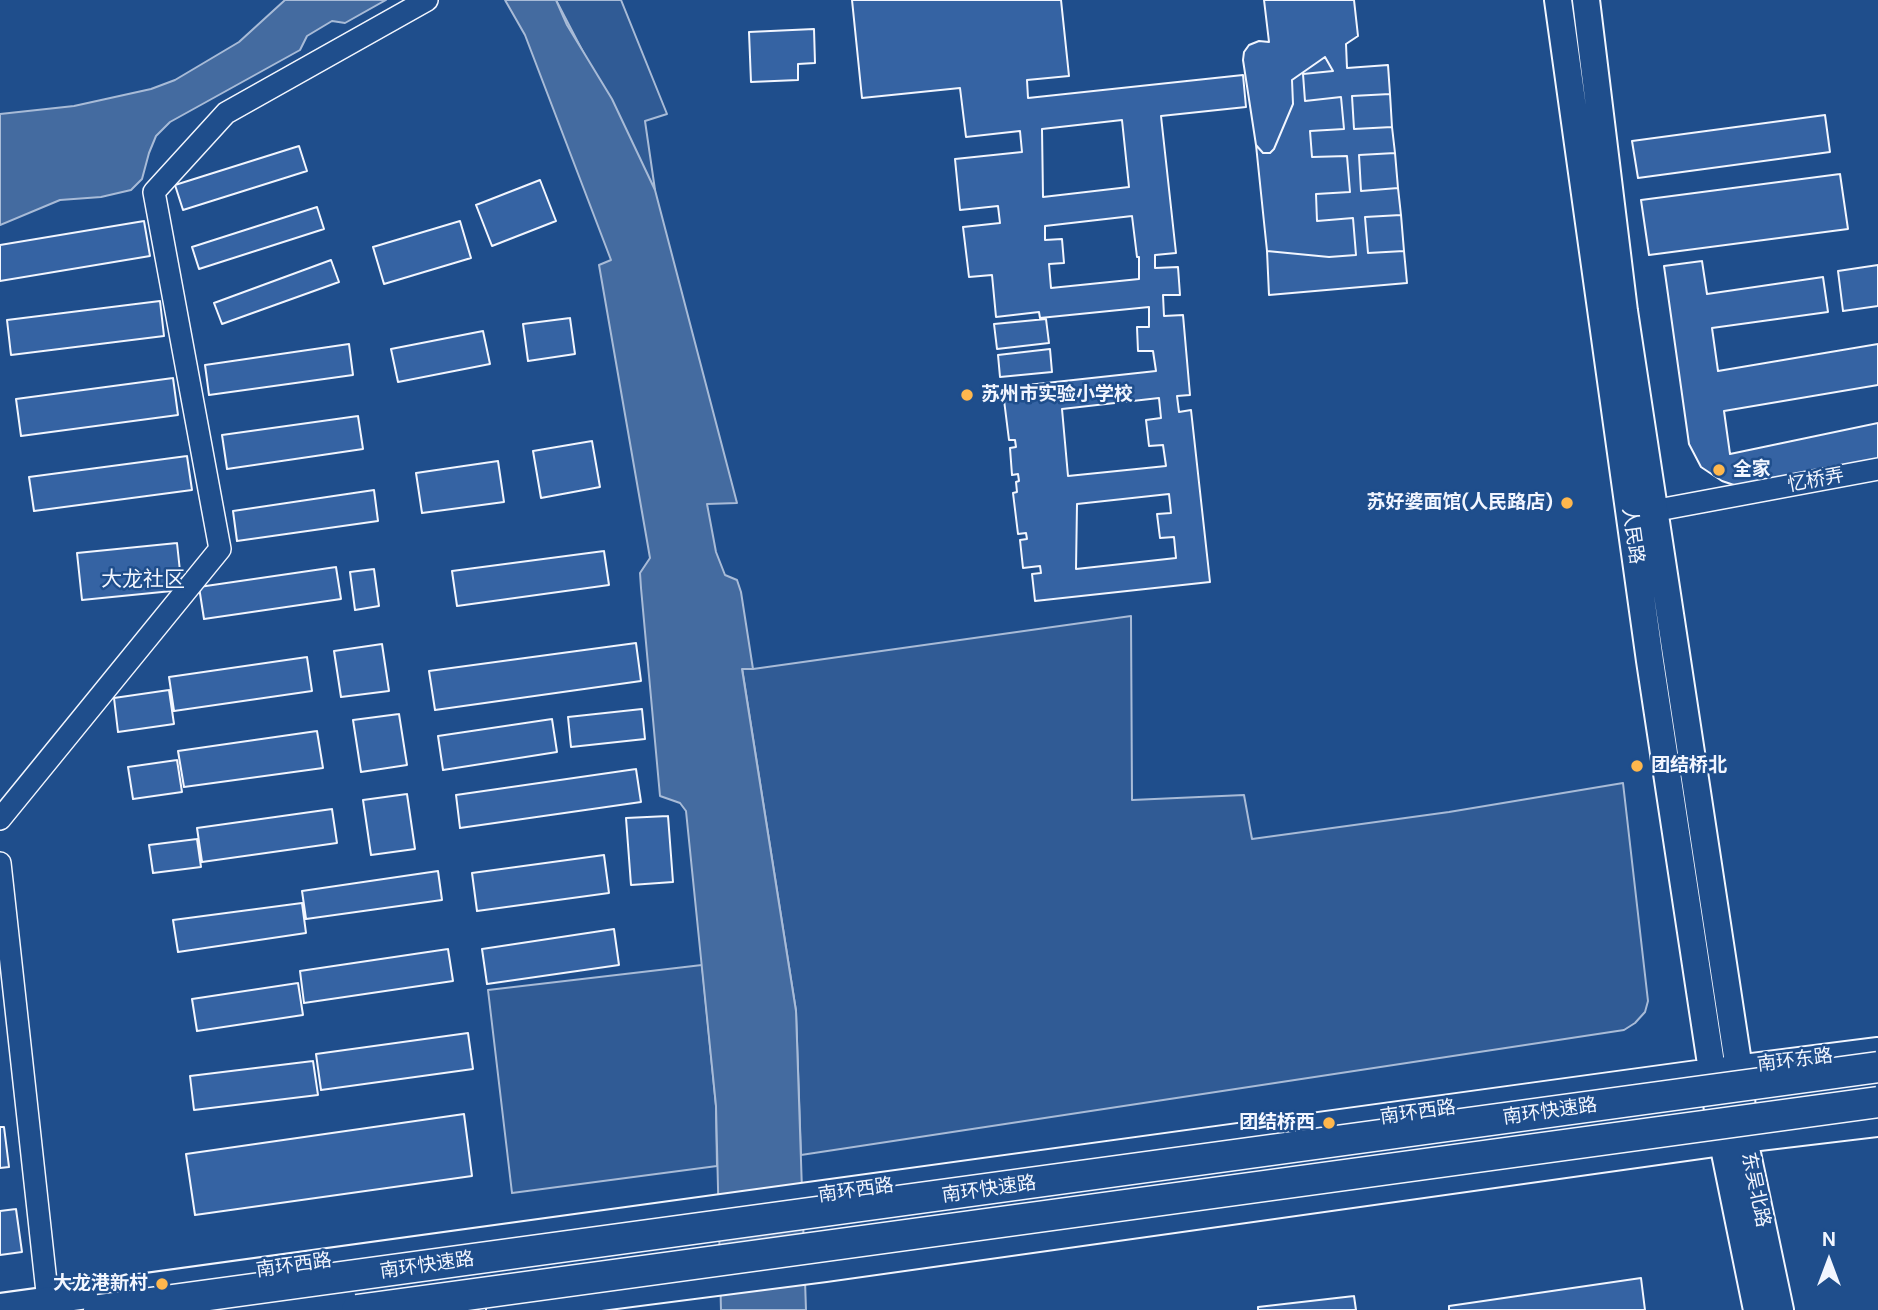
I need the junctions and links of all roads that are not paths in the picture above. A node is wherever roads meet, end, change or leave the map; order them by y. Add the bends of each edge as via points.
1 (427, 0) edge
2 (1558, 0) edge
3 (1586, 0) edge
4 (1878, 469) edge
5 (1642, 513) junction
6 (0, 819) edge
7 (0, 863) edge
8 (1878, 1051) edge
9 (1878, 1067) edge
10 (1739, 1069) junction
11 (1712, 1072) junction
12 (1878, 1102) edge
13 (1878, 1124) edge
14 (1734, 1141) junction
15 (48, 1305) edge
16 (0, 1307) edge
17 (99, 1310) edge
18 (357, 1310) edge
19 (500, 1310) edge
20 (1757, 1310) edge
21 (1780, 1310) edge

1 - 6 street via 226,113 154,192 220,549
2 - 5 main road, 人民路
3 - 5 main road, 人民路 via 1625,311
4 - 5 street, 忆桥弄
5 - 10 main road, 人民路
5 - 11 main road, 人民路
7 - 15 street
8 - 10 main road, 南环东路
9 - 17 highway, 南环快速路, bridge
10 - 11 main road, 南环东路
10 - 14 main road, 东吴北路
11 - 14 main road, 东吴北路
11 - 15 main road, 南环西路 via 700,1210
12 - 18 highway, 南环快速路, bridge
13 - 14 main road
14 - 19 main road
14 - 20 main road, 东吴北路
14 - 21 main road, 东吴北路
15 - 16 main road, 南环西路

